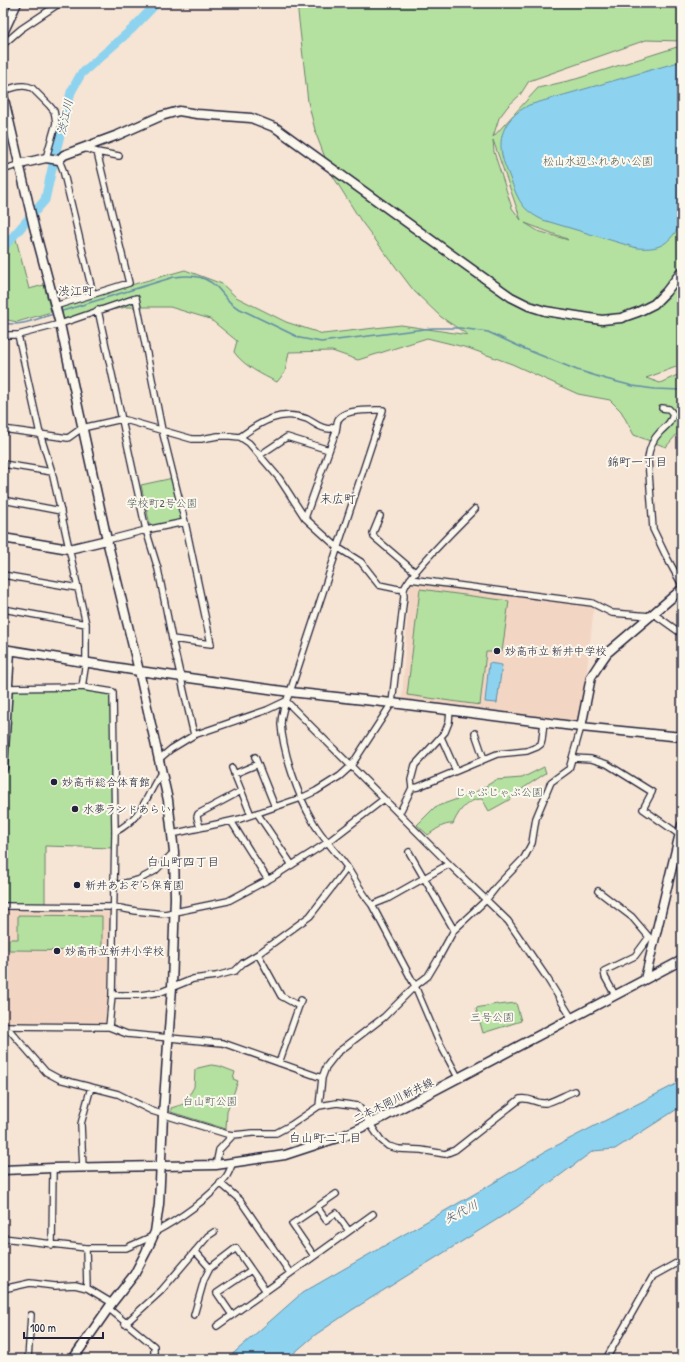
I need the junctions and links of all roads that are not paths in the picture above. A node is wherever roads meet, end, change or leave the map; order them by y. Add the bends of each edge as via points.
1 (17, 3) edge
2 (60, 3) edge
3 (3, 32) edge
4 (3, 43) edge
5 (3, 91) edge
6 (3, 95) edge
7 (84, 148) junction
8 (97, 152) junction
9 (119, 156) dead end
10 (48, 158) junction
11 (60, 160) junction
12 (20, 164) junction
13 (3, 170) edge
14 (682, 271) edge
15 (93, 294) junction
16 (55, 307) junction
17 (98, 310) junction
18 (59, 321) junction
19 (3, 335) edge
20 (18, 335) junction
21 (662, 408) dead end
22 (122, 419) junction
23 (337, 425) junction
24 (82, 428) junction
25 (3, 429) edge
26 (162, 430) junction
27 (40, 434) junction
28 (240, 437) junction
29 (329, 450) junction
30 (260, 455) junction
31 (3, 464) edge
32 (52, 472) junction
33 (3, 500) edge
34 (475, 509) dead end
35 (61, 511) junction
36 (380, 516) dead end
37 (305, 518) junction
38 (185, 522) junction
39 (146, 530) junction
40 (3, 538) edge
41 (107, 540) junction
42 (337, 548) junction
43 (69, 549) junction
44 (416, 573) junction
45 (3, 575) edge
46 (410, 579) junction
47 (682, 585) edge
48 (78, 588) junction
49 (404, 589) junction
50 (682, 589) edge
51 (3, 609) edge
52 (653, 615) junction
53 (86, 624) junction
54 (682, 634) edge
55 (172, 639) junction
56 (6, 650) edge
57 (86, 662) junction
58 (139, 671) junction
59 (181, 676) junction
60 (82, 687) junction
61 (6, 688) edge
62 (290, 692) junction
63 (286, 701) junction
64 (392, 703) junction
65 (450, 710) junction
66 (544, 722) junction
67 (581, 727) junction
68 (475, 733) dead end
69 (194, 735) junction
70 (441, 737) junction
71 (682, 737) edge
72 (255, 757) dead end
73 (484, 758) junction
74 (573, 758) junction
75 (158, 760) junction
76 (258, 764) junction
77 (351, 766) junction
78 (3, 768) edge
79 (456, 771) junction
80 (161, 773) junction
81 (412, 788) junction
82 (241, 791) junction
83 (301, 798) junction
84 (384, 799) junction
85 (275, 807) junction
86 (254, 814) junction
87 (399, 814) junction
88 (231, 821) junction
89 (682, 825) edge
90 (200, 828) junction
91 (115, 832) junction
92 (172, 834) junction
93 (680, 835) junction
94 (328, 842) junction
95 (174, 852) junction
96 (409, 852) dead end
97 (449, 864) junction
98 (292, 865) junction
99 (347, 868) junction
100 (424, 878) junction
101 (268, 880) junction
102 (114, 886) junction
103 (598, 891) dead end
104 (486, 900) junction
105 (372, 905) junction
106 (3, 906) edge
107 (114, 907) junction
108 (175, 912) junction
109 (454, 930) junction
110 (652, 938) junction
111 (258, 954) junction
112 (682, 960) edge
113 (646, 979) junction
114 (415, 986) junction
115 (172, 987) junction
116 (112, 995) junction
117 (615, 995) junction
118 (301, 1000) dead end
119 (299, 1006) junction
120 (571, 1018) junction
121 (4, 1026) edge
122 (109, 1027) junction
123 (169, 1037) junction
124 (279, 1063) junction
125 (322, 1078) junction
126 (459, 1079) junction
127 (91, 1087) junction
128 (575, 1090) dead end
129 (319, 1106) junction
130 (163, 1115) junction
131 (370, 1124) junction
132 (233, 1135) junction
133 (233, 1162) junction
134 (216, 1165) junction
135 (161, 1166) junction
136 (53, 1168) junction
137 (83, 1168) junction
138 (3, 1170) edge
139 (220, 1183) junction
140 (336, 1194) dead end
141 (317, 1207) junction
142 (373, 1214) dead end
143 (349, 1231) junction
144 (214, 1232) dead end
145 (154, 1234) junction
146 (3, 1238) edge
147 (52, 1245) junction
148 (86, 1248) junction
149 (195, 1251) junction
150 (314, 1256) junction
151 (682, 1260) edge
152 (210, 1268) junction
153 (251, 1270) junction
154 (290, 1273) junction
155 (3, 1288) edge
156 (87, 1288) junction
157 (266, 1290) junction
158 (110, 1306) junction
159 (31, 1315) dead end
160 (194, 1315) dead end
161 (232, 1315) junction
162 (125, 1324) junction
163 (217, 1326) dead end
164 (28, 1359) edge
165 (73, 1359) edge
166 (152, 1359) edge
167 (606, 1359) edge

1 - 3 street
2 - 4 street
5 - 10 street via 28,86 54,111 56,123
6 - 12 street
7 - 8 street
7 - 11 street via 64,155
7 - 14 street via 179,110 251,118 276,128 511,297 545,311 602,320 621,318 654,304
8 - 9 street
8 - 15 street via 129,283
10 - 11 street
10 - 12 street
11 - 15 street
12 - 13 street
12 - 16 street
15 - 16 street
16 - 18 street
17 - 18 street
17 - 22 street
17 - 26 street via 136,298
18 - 20 street
18 - 24 street
19 - 20 street
20 - 27 street
21 - 47 street via 673,414 672,420 659,433 649,450 651,518 656,537
22 - 24 street
22 - 26 street
22 - 39 street
23 - 28 street via 326,429 307,419 282,415 255,426
23 - 29 street
23 - 42 street via 340,416 352,411 383,410
24 - 27 street via 68,438
24 - 41 street
25 - 27 street
26 - 28 street via 192,439
26 - 38 street
27 - 32 street
28 - 30 street
29 - 30 street via 287,437
29 - 37 street
30 - 37 street via 279,478
31 - 32 street
32 - 35 street
33 - 35 street
34 - 44 street
35 - 43 street
36 - 44 street via 372,533 374,537
37 - 42 street
38 - 39 street
38 - 55 street via 211,644
39 - 41 street
39 - 55 street via 158,569
40 - 43 street
41 - 43 street
41 - 58 street
42 - 49 street via 361,562 379,585
42 - 62 street
43 - 48 street
44 - 46 street
45 - 48 street
46 - 49 street
46 - 52 street via 592,603 612,613
48 - 53 street
49 - 64 street
50 - 52 street
51 - 53 street
52 - 54 street
52 - 67 street via 607,653 600,663 591,678
53 - 57 street
55 - 59 street
56 - 57 street
56 - 61 street
57 - 58 street
57 - 60 street
58 - 59 street
58 - 75 street
59 - 62 street
59 - 69 street
60 - 61 street
60 - 91 street via 113,692
61 - 78 street
62 - 63 street
62 - 64 street
63 - 69 street
63 - 77 street
63 - 83 street via 281,723 290,767
64 - 65 street
64 - 77 street
65 - 66 street
65 - 70 street via 449,722
66 - 67 street
66 - 73 street via 541,744 537,747
67 - 71 street
67 - 74 street
68 - 73 street
69 - 75 street
70 - 79 street
70 - 81 street via 415,765 410,780
72 - 76 street
73 - 79 street
74 - 93 street via 591,759 607,764 652,792 643,809
74 - 104 street via 569,769 551,782 536,818 532,843 527,853
75 - 80 street
76 - 82 street via 233,771
76 - 85 street
77 - 83 street via 340,776
77 - 84 street
79 - 81 street
80 - 91 street via 140,812 128,825
80 - 92 street via 168,800
81 - 87 street
82 - 86 street
82 - 90 street via 198,814
83 - 85 street
83 - 94 street via 312,821
84 - 87 street
84 - 94 street
85 - 86 street
86 - 88 street
86 - 98 street
87 - 97 street
88 - 90 street
88 - 101 street
89 - 93 street
90 - 92 street
91 - 102 street
92 - 95 street
93 - 110 street
94 - 98 street
94 - 99 street
95 - 102 street via 155,871 138,880
95 - 108 street
96 - 100 street
97 - 100 street
97 - 104 street
98 - 101 street
99 - 105 street
99 - 111 street via 310,916
100 - 105 street
100 - 109 street
101 - 108 street via 228,901
102 - 107 street
103 - 110 street via 632,917
104 - 109 street
104 - 120 street via 508,921
105 - 114 street
106 - 107 street
107 - 108 street via 136,912
107 - 116 street
108 - 115 street
109 - 114 street via 428,976
110 - 113 street
110 - 117 street via 635,956 604,971
111 - 115 street via 235,971 193,979
111 - 119 street via 281,996
112 - 113 street, 二本木岡川新井線
113 - 117 street, 二本木岡川新井線
114 - 125 street via 384,1017 337,1053 326,1067
114 - 126 street via 438,1040
115 - 116 street via 161,992 140,995
115 - 123 street
116 - 122 street
117 - 120 street, 二本木岡川新井線
118 - 119 street
119 - 124 street
120 - 126 street, 二本木岡川新井線
121 - 122 street
121 - 127 street via 46,1072 59,1079
122 - 123 street via 127,1034
123 - 124 street via 223,1043
123 - 130 street
124 - 125 street
125 - 129 street
126 - 131 street, 二本木岡川新井線
127 - 130 street via 118,1094
127 - 137 street via 81,1124
128 - 131 street via 546,1104 520,1098 455,1150 445,1154 388,1146
129 - 131 street via 337,1103 358,1106
129 - 132 street via 276,1133
130 - 132 street
130 - 135 street
131 - 133 street, 二本木岡川新井線 via 343,1136 285,1155
132 - 134 street via 219,1150
133 - 134 street, 二本木岡川新井線
133 - 139 street via 227,1176
134 - 135 street, 二本木岡川新井線
135 - 137 street, 二本木岡川新井線
135 - 145 street via 160,1204
136 - 137 street, 二本木岡川新井線
136 - 138 street, 二本木岡川新井線
136 - 147 street
139 - 145 street via 192,1209
139 - 154 street via 240,1200
140 - 141 street
141 - 143 street via 326,1220 336,1213
141 - 150 street via 292,1224
142 - 143 street
143 - 150 street
144 - 149 street
145 - 148 street via 126,1248
145 - 158 street via 134,1275
146 - 147 street
147 - 148 street
148 - 156 street
149 - 152 street
149 - 162 street via 161,1291
150 - 154 street
151 - 167 street via 653,1276
152 - 153 street via 236,1248
152 - 160 street
153 - 157 street
153 - 161 street via 217,1294
154 - 157 street
155 - 156 street via 30,1283
156 - 158 street
157 - 161 street
158 - 162 street
158 - 165 street
159 - 164 street
161 - 163 street
162 - 166 street via 154,1346

